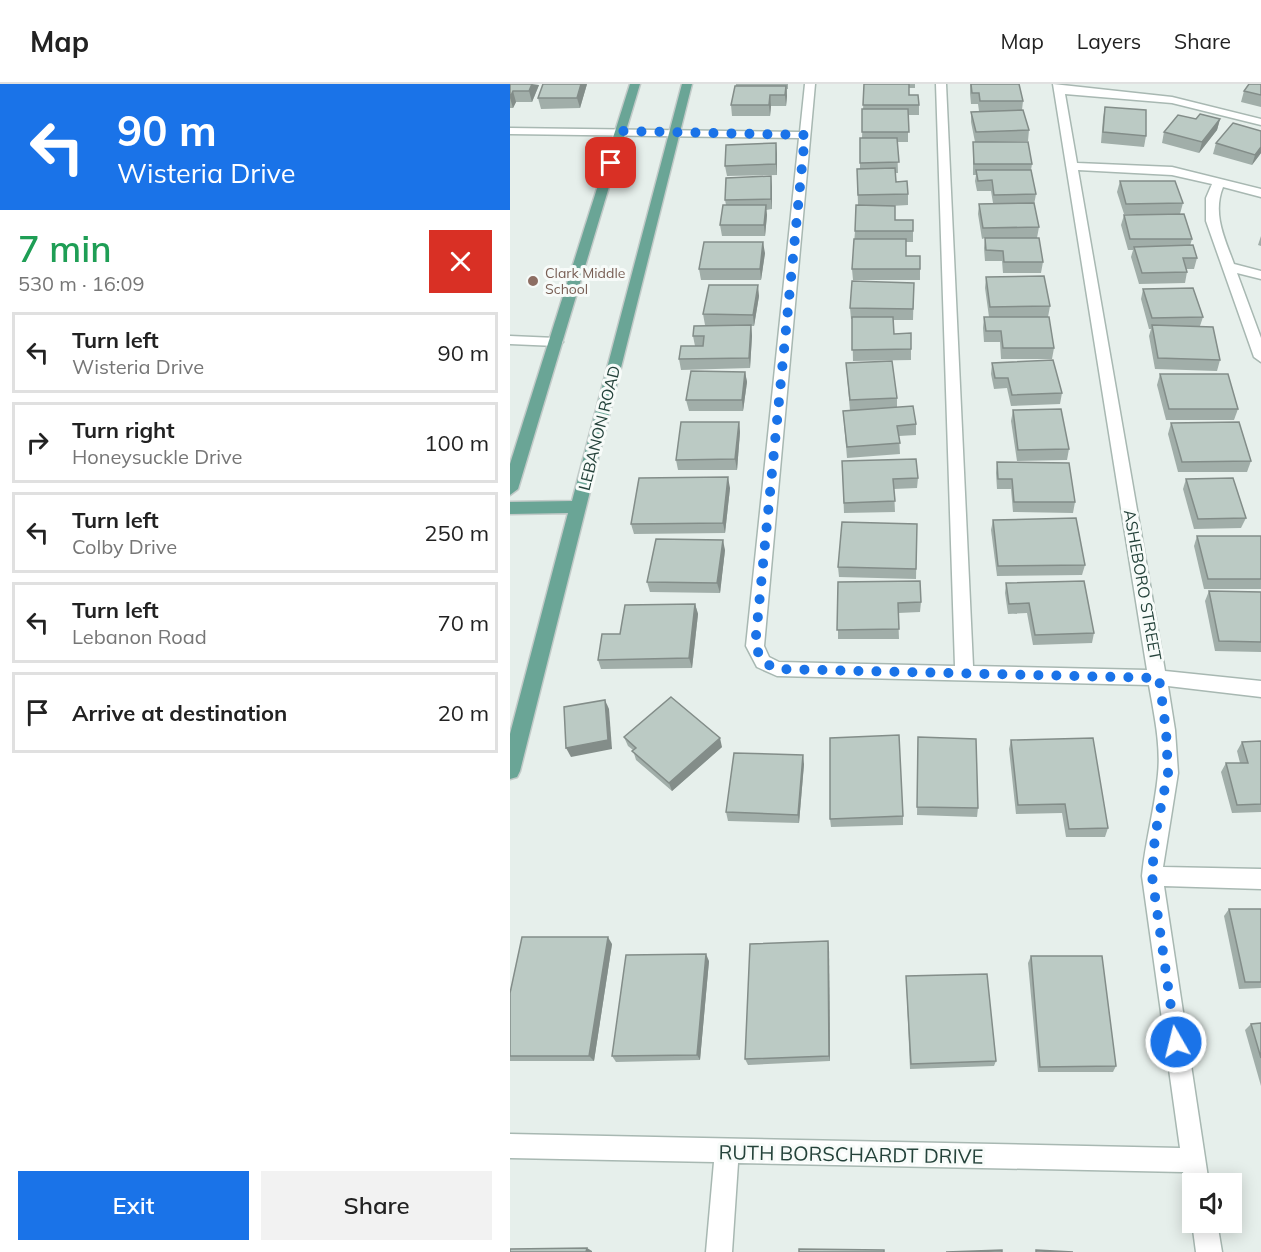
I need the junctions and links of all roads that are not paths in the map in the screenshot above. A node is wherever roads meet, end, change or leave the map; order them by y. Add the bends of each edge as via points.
1 (635, 84) edge
2 (687, 84) edge
3 (810, 84) edge
4 (941, 84) edge
5 (1058, 87) edge
6 (1261, 122) edge
7 (510, 131) edge
8 (621, 131) junction
9 (675, 132) junction
10 (805, 135) junction
11 (1071, 166) junction
12 (1219, 181) junction
13 (1261, 193) edge
14 (1229, 267) junction
15 (1261, 275) edge
16 (510, 340) edge
17 (555, 342) junction
18 (1261, 357) edge
19 (510, 489) edge
20 (579, 507) junction
21 (510, 508) edge
22 (964, 674) junction
23 (1159, 678) junction
24 (1261, 689) edge
25 (510, 771) edge
26 (1152, 876) junction
27 (1261, 879) edge
28 (510, 1146) edge
29 (727, 1152) junction
30 (1192, 1160) junction
31 (1195, 1173) edge
32 (1206, 1233) edge
33 (719, 1252) edge
34 (1209, 1252) edge

1 - 8 main road
2 - 9 main road, LEBANON ROAD
3 - 10 street
4 - 22 street
5 - 6 street via 1172,100
5 - 11 street, ASHEBORO STREET
7 - 8 street
8 - 9 street
8 - 17 main road
9 - 10 street
9 - 20 main road, LEBANON ROAD
10 - 22 street via 755,646 763,662 777,669
11 - 12 street via 1172,171
11 - 23 street, ASHEBORO STREET
12 - 13 street
12 - 14 street via 1212,198 1212,221
14 - 15 street
14 - 18 street
16 - 17 street
17 - 19 main road
20 - 21 main road
20 - 25 main road, LEBANON ROAD
22 - 23 street
23 - 24 street
23 - 26 street, ASHEBORO STREET via 1168,773 1155,835
26 - 27 street
26 - 30 street, ASHEBORO STREET
28 - 29 street, RUTH BORSCHARDT DRIVE
29 - 30 street, RUTH BORSCHARDT DRIVE
29 - 33 street
30 - 31 street, ASHEBORO STREET
32 - 34 street

